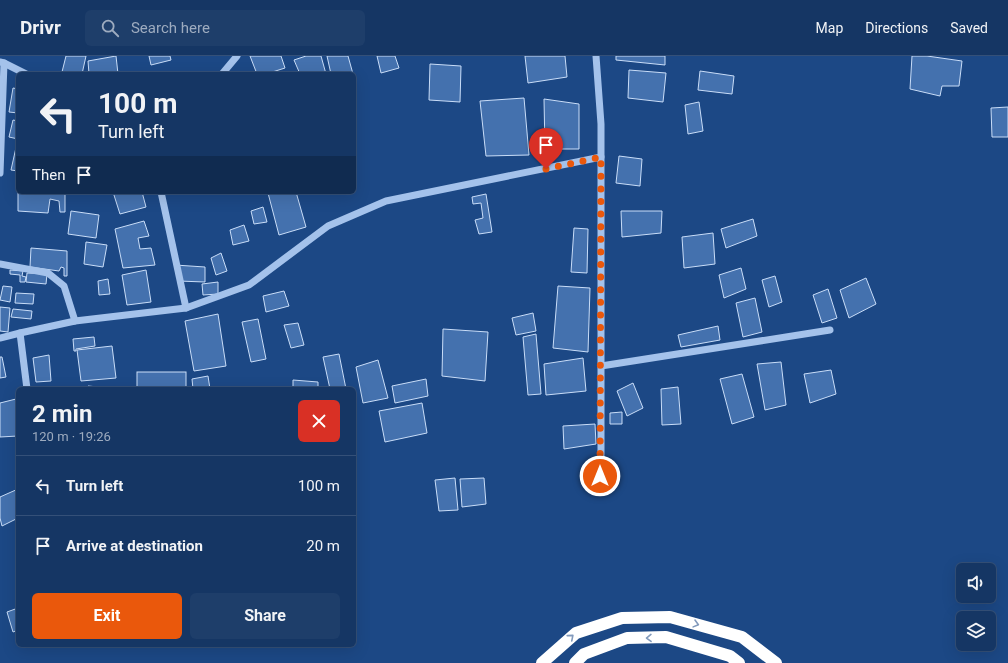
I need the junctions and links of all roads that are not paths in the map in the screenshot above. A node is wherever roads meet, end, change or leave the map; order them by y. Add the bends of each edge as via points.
1 (237, 56) edge
2 (596, 56) edge
3 (2, 63) edge
4 (22, 72) edge
5 (224, 72) edge
6 (601, 157) junction
7 (0, 173) edge
8 (161, 194) edge
9 (0, 264) edge
10 (186, 308) junction
11 (75, 321) junction
12 (830, 330) dead end
13 (20, 333) junction
14 (0, 338) edge
15 (601, 366) junction
16 (27, 387) edge
17 (600, 476) dead end
18 (542, 663) edge
19 (575, 663) edge
20 (739, 663) edge
21 (776, 663) edge

1 - 5 street
2 - 6 street
3 - 4 street
3 - 7 street
6 - 10 street via 386,202 328,226 249,285
6 - 15 street
8 - 10 street
9 - 11 street via 48,273 64,286
10 - 11 street
11 - 13 street
12 - 15 street
13 - 14 street
13 - 16 street
15 - 17 street
18 -> 21 highway via 576,633 622,618 670,617 742,637
20 -> 19 highway via 730,656 666,637 627,638 584,654

